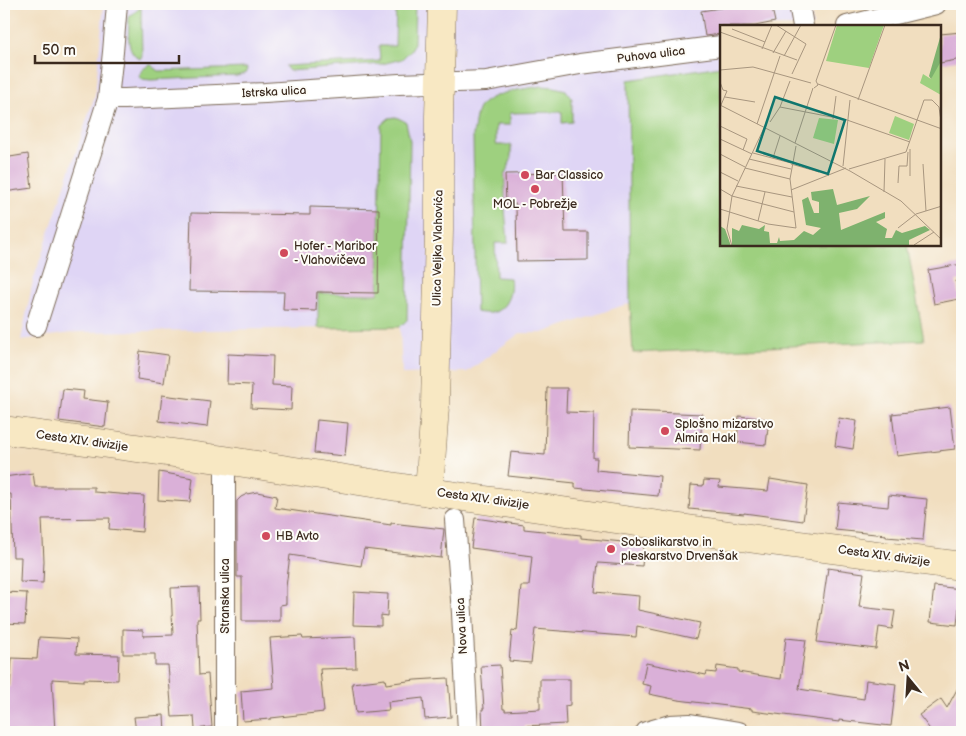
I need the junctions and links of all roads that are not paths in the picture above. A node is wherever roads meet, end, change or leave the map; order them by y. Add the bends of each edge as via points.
1 (117, 4) edge
2 (442, 4) edge
3 (799, 4) edge
4 (936, 4) edge
5 (803, 25) edge
6 (851, 25) edge
7 (720, 46) edge
8 (441, 82) junction
9 (108, 98) junction
10 (36, 326) dead end
11 (4, 430) edge
12 (225, 460) junction
13 (429, 492) junction
14 (455, 520) dead end
15 (962, 566) edge
16 (224, 732) edge
17 (468, 732) edge
18 (646, 732) edge
19 (739, 732) edge

1 - 9 street
2 - 8 street, Ulica Veljka Vlahovića
3 - 5 street
4 - 6 street
7 - 8 street, Puhova ulica via 486,80
8 - 9 street, Istrska ulica
8 - 13 street, Ulica Veljka Vlahovića via 435,406
9 - 10 street
11 - 12 street, Cesta XIV. divizije
12 - 13 street, Cesta XIV. divizije
12 - 16 street, Stranska ulica
13 - 15 street, Cesta XIV. divizije
14 - 17 street, Nova ulica
18 - 19 street via 670,725 690,724

